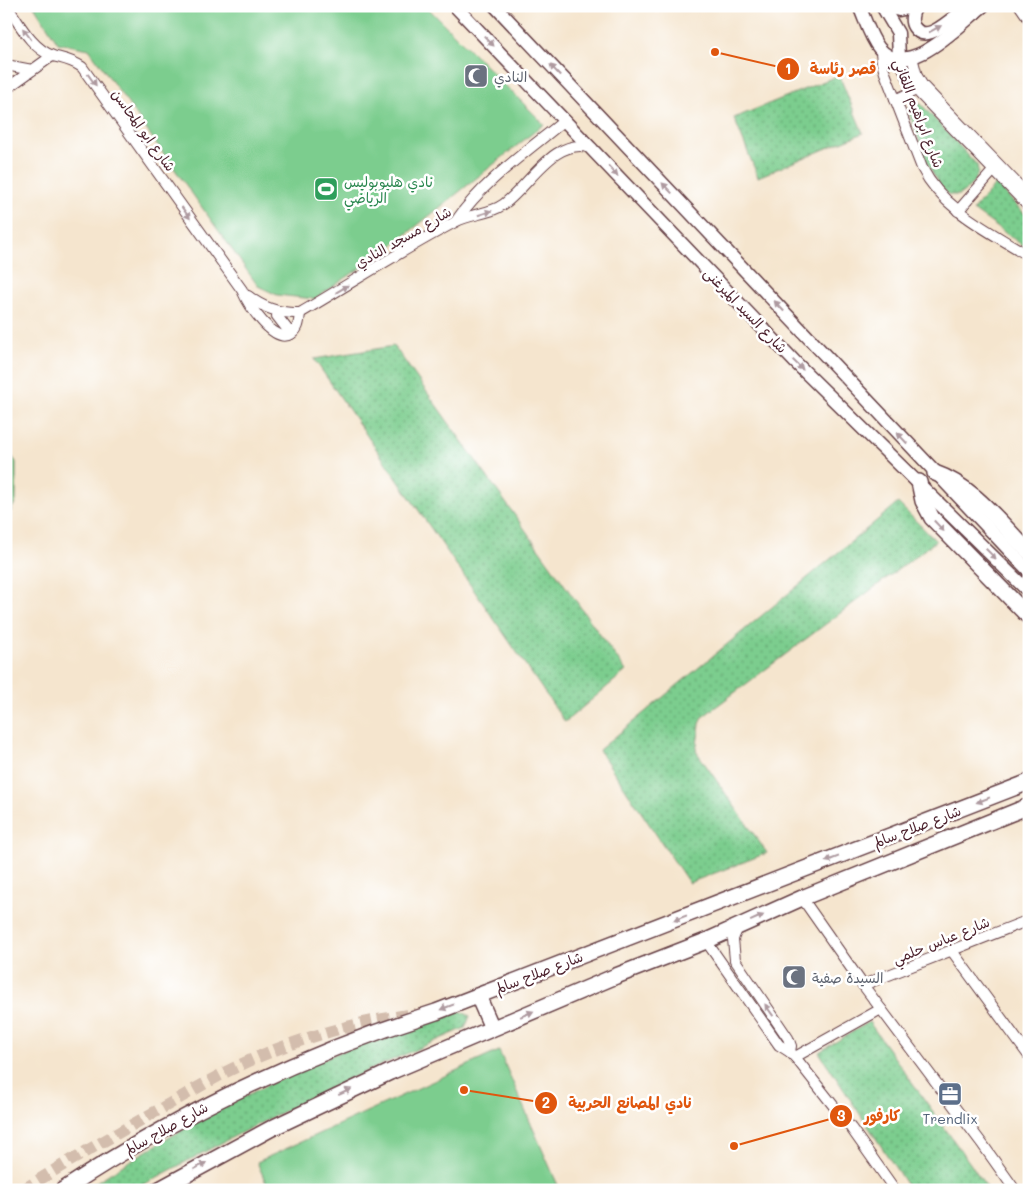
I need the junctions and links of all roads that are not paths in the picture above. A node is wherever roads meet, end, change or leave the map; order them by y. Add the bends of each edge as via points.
1 (7, 6) edge
2 (455, 6) edge
3 (495, 6) edge
4 (859, 6) edge
5 (883, 6) edge
6 (1020, 6) edge
7 (917, 7) edge
8 (979, 10) edge
9 (1029, 19) edge
10 (898, 33) junction
11 (878, 46) junction
12 (52, 56) junction
13 (912, 57) junction
14 (898, 59) junction
15 (6, 66) edge
16 (32, 70) junction
17 (6, 89) edge
18 (916, 90) junction
19 (895, 100) junction
20 (565, 120) junction
21 (592, 148) junction
22 (993, 171) junction
23 (1029, 196) edge
24 (1029, 207) edge
25 (958, 211) junction
26 (456, 221) junction
27 (1028, 255) edge
28 (242, 290) junction
29 (300, 313) junction
30 (278, 314) junction
31 (267, 326) junction
32 (291, 334) junction
33 (918, 456) junction
34 (905, 468) junction
35 (935, 473) junction
36 (919, 482) junction
37 (1029, 552) edge
38 (1029, 571) edge
39 (1029, 592) edge
40 (1029, 617) edge
41 (1029, 782) edge
42 (1029, 806) edge
43 (802, 898) junction
44 (1029, 920) edge
45 (738, 927) junction
46 (706, 941) junction
47 (952, 951) junction
48 (863, 985) junction
49 (478, 996) junction
50 (881, 1009) junction
51 (492, 1028) junction
52 (793, 1055) junction
53 (1029, 1056) edge
54 (63, 1190) edge
55 (158, 1190) edge
56 (895, 1190) edge
57 (1015, 1190) edge

12 -> 1 street, شارع ابو المحاسن via 36,45
2 -> 20 main road, شارع السيد الميرغنى
33 -> 3 main road, شارع السيد الميرغنى
4 - 11 main road, شارع ابراهيم اللقاني
5 - 7 main road via 899,10
5 - 10 main road
6 - 9 street
7 -> 8 main road via 913,24 925,33 962,12
8 - 13 main road via 941,42
10 - 11 main road
10 - 14 main road, شارع ابراهيم اللقاني
11 - 14 main road, شارع ابراهيم اللقاني
11 - 19 street, شارع ابراهيم اللقاني
12 - 16 street
12 -> 28 street, شارع ابو المحاسن via 82,67
13 - 14 main road, شارع ابراهيم اللقاني
13 - 23 street, شارع ابراهيم اللقاني via 923,86
14 - 18 street, شارع ابراهيم اللقاني
15 - 16 street
16 - 17 street
18 - 19 street
18 - 22 street, شارع ابراهيم اللقاني
19 - 25 street, شارع ابراهيم اللقاني via 925,173 937,191
20 - 21 main road, شارع السيد الميرغنى
20 - 26 street via 481,191
26 -> 21 street, شارع مسجد النادي via 488,213 504,204 561,150 576,145
21 -> 34 main road, شارع السيد الميرغنى via 790,356
22 - 24 street, شارع ابراهيم اللقاني
22 - 25 street
25 - 27 street, شارع ابراهيم اللقاني
29 -> 26 street, شارع مسجد النادي
28 - 30 street, شارع ابو المحاسن
28 - 31 street, شارع ابو المحاسن
29 - 30 street, شارع ابو المحاسن
29 - 32 street via 298,328
30 - 31 street
30 - 32 street
31 - 32 street, شارع ابو المحاسن via 282,336
33 - 34 main road
33 - 35 main road, شارع السيد الميرغنى
34 - 36 main road, شارع السيد الميرغنى
35 - 37 highway, شارع السيد الميرغنى via 966,490
35 - 38 main road
36 -> 39 main road
36 -> 40 highway, شارع السيد الميرغنى via 923,501 932,518
41 -> 49 highway, شارع صلاح سالم
42 - 43 highway, شارع صلاح سالم
45 -> 43 highway, شارع صلاح سالم
43 - 48 street
44 - 47 street, شارع عباس حلمي
45 - 46 highway, شارع صلاح سالم
52 -> 45 street via 788,1038 735,960 733,939
51 -> 46 highway, شارع صلاح سالم
46 - 52 street via 779,1045
47 - 48 street, شارع عباس حلمي
47 - 53 street
48 - 50 street
49 - 51 highway
49 -> 54 highway, شارع صلاح سالم via 343,1044 246,1086 158,1132
50 - 52 street
50 - 57 street
55 -> 51 highway, شارع صلاح سالم via 323,1102
52 - 56 street

